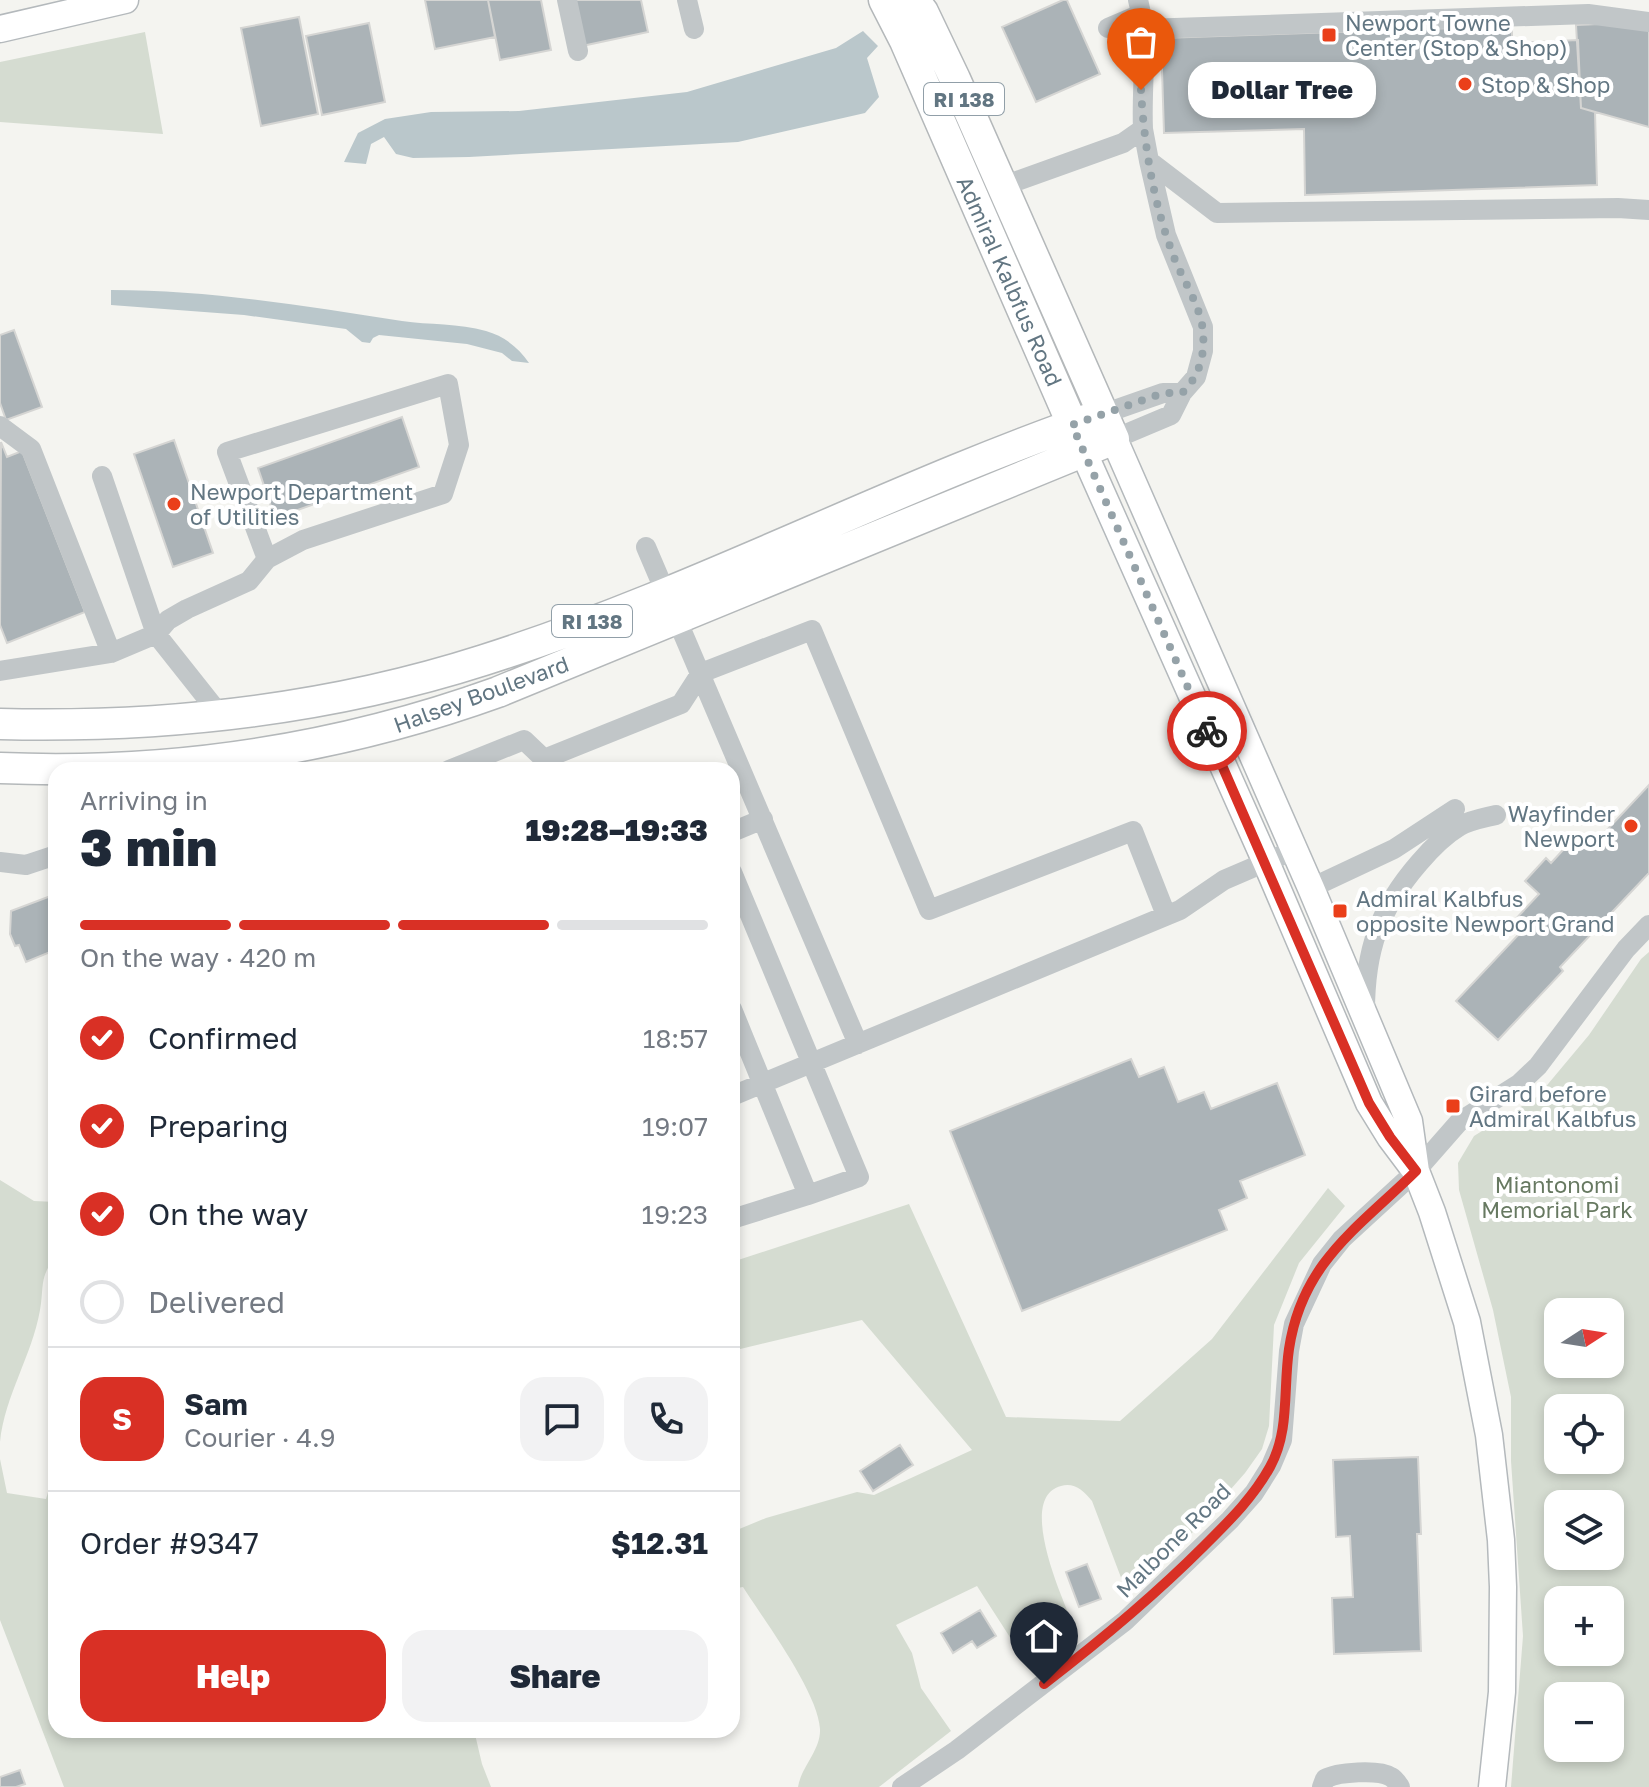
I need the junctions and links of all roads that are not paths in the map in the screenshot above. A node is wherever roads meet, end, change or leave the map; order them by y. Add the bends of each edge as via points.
1 (125, 0) edge
2 (567, 0) edge
3 (687, 0) edge
4 (884, 0) edge
5 (96, 3) edge
6 (919, 4) edge
7 (1586, 7) edge
8 (1141, 14) edge
9 (1649, 22) edge
10 (1108, 28) dead end
11 (0, 29) edge
12 (694, 29) dead end
13 (578, 51) dead end
14 (1143, 129) junction
15 (1149, 161) junction
16 (1003, 186) junction
17 (1649, 210) edge
18 (0, 426) edge
19 (1108, 427) junction
20 (1078, 438) junction
21 (102, 476) dead end
22 (646, 547) dead end
23 (267, 559) junction
24 (672, 605) junction
25 (156, 634) junction
26 (111, 653) junction
27 (0, 671) edge
28 (701, 673) junction
29 (221, 716) junction
30 (0, 724) edge
31 (264, 762) edge
32 (469, 762) edge
33 (739, 762) edge
34 (740, 765) edge
35 (0, 768) edge
36 (48, 768) edge
37 (1455, 809) dead end
38 (1496, 815) dead end
39 (763, 819) junction
40 (740, 829) edge
41 (1294, 850) junction
42 (48, 858) edge
43 (0, 862) edge
44 (1266, 862) junction
45 (1311, 888) junction
46 (740, 891) edge
47 (1166, 915) junction
48 (1649, 925) edge
49 (1365, 1015) junction
50 (740, 1028) edge
51 (858, 1044) junction
52 (812, 1063) junction
53 (763, 1083) junction
54 (740, 1093) edge
55 (1416, 1171) junction
56 (808, 1195) junction
57 (740, 1216) edge
58 (902, 1787) edge
59 (1322, 1787) edge
60 (1400, 1787) edge
61 (1492, 1787) edge

1 - 5 main road
2 - 13 street
3 - 12 street
4 - 20 highway, Admiral Kalbfus Road / RI 138
5 - 11 main road
6 - 16 highway, Admiral Kalbfus Road / RI 138
7 - 8 street
7 - 9 street
8 - 10 street
8 - 14 street
14 - 15 street
14 - 16 street via 1123,143
15 - 17 street via 1217,213
15 - 19 street via 1166,235 1203,327 1201,365 1171,415
16 - 19 highway, Admiral Kalbfus Road / RI 138
18 - 26 street via 31,449
19 - 20 highway, Halsey Boulevard
19 - 41 main road, Admiral Kalbfus Road
20 - 24 highway, Halsey Boulevard / RI 138
20 - 44 main road, Admiral Kalbfus Road
21 - 25 street
22 - 24 street
23 - 23 street via 227,452 448,384 459,445 443,494 303,540
23 - 25 street via 249,581 187,609
24 - 28 street
24 - 29 highway, Halsey Boulevard / RI 138 via 450,670 319,701
24 - 31 highway, Halsey Boulevard / RI 138 via 466,703
25 - 26 street
25 - 29 street
26 - 27 street
28 - 32 street via 681,704 544,759 524,740
28 - 33 street
28 - 47 street via 812,630 929,910 1133,831
29 - 30 highway, Halsey Boulevard / RI 138
34 - 39 street
35 - 36 highway, Halsey Boulevard / RI 138
37 - 45 street via 1394,849
38 - 49 street via 1451,832 1392,897 1366,970
39 - 40 street
39 - 51 street
41 - 44 street
41 - 45 main road, Admiral Kalbfus Road
42 - 43 street via 26,865
44 - 47 street
44 - 55 main road, Admiral Kalbfus Road via 1369,1103
45 - 49 main road, Admiral Kalbfus Road
46 - 52 street
47 - 51 street
48 - 55 street, Malbone Road via 1538,1066 1459,1122
49 - 55 main road, Admiral Kalbfus Road via 1409,1121
50 - 53 street
51 - 52 street
52 - 53 street
52 - 56 street via 859,1177
53 - 54 street
53 - 56 street
55 - 58 street, Malbone Road via 1342,1239 1306,1293 1289,1351 1282,1440 1254,1493 1125,1621
55 - 61 main road, Admiral Kalbfus Road via 1467,1322 1496,1483 1504,1638
56 - 57 street
59 - 60 street via 1334,1774 1381,1773

